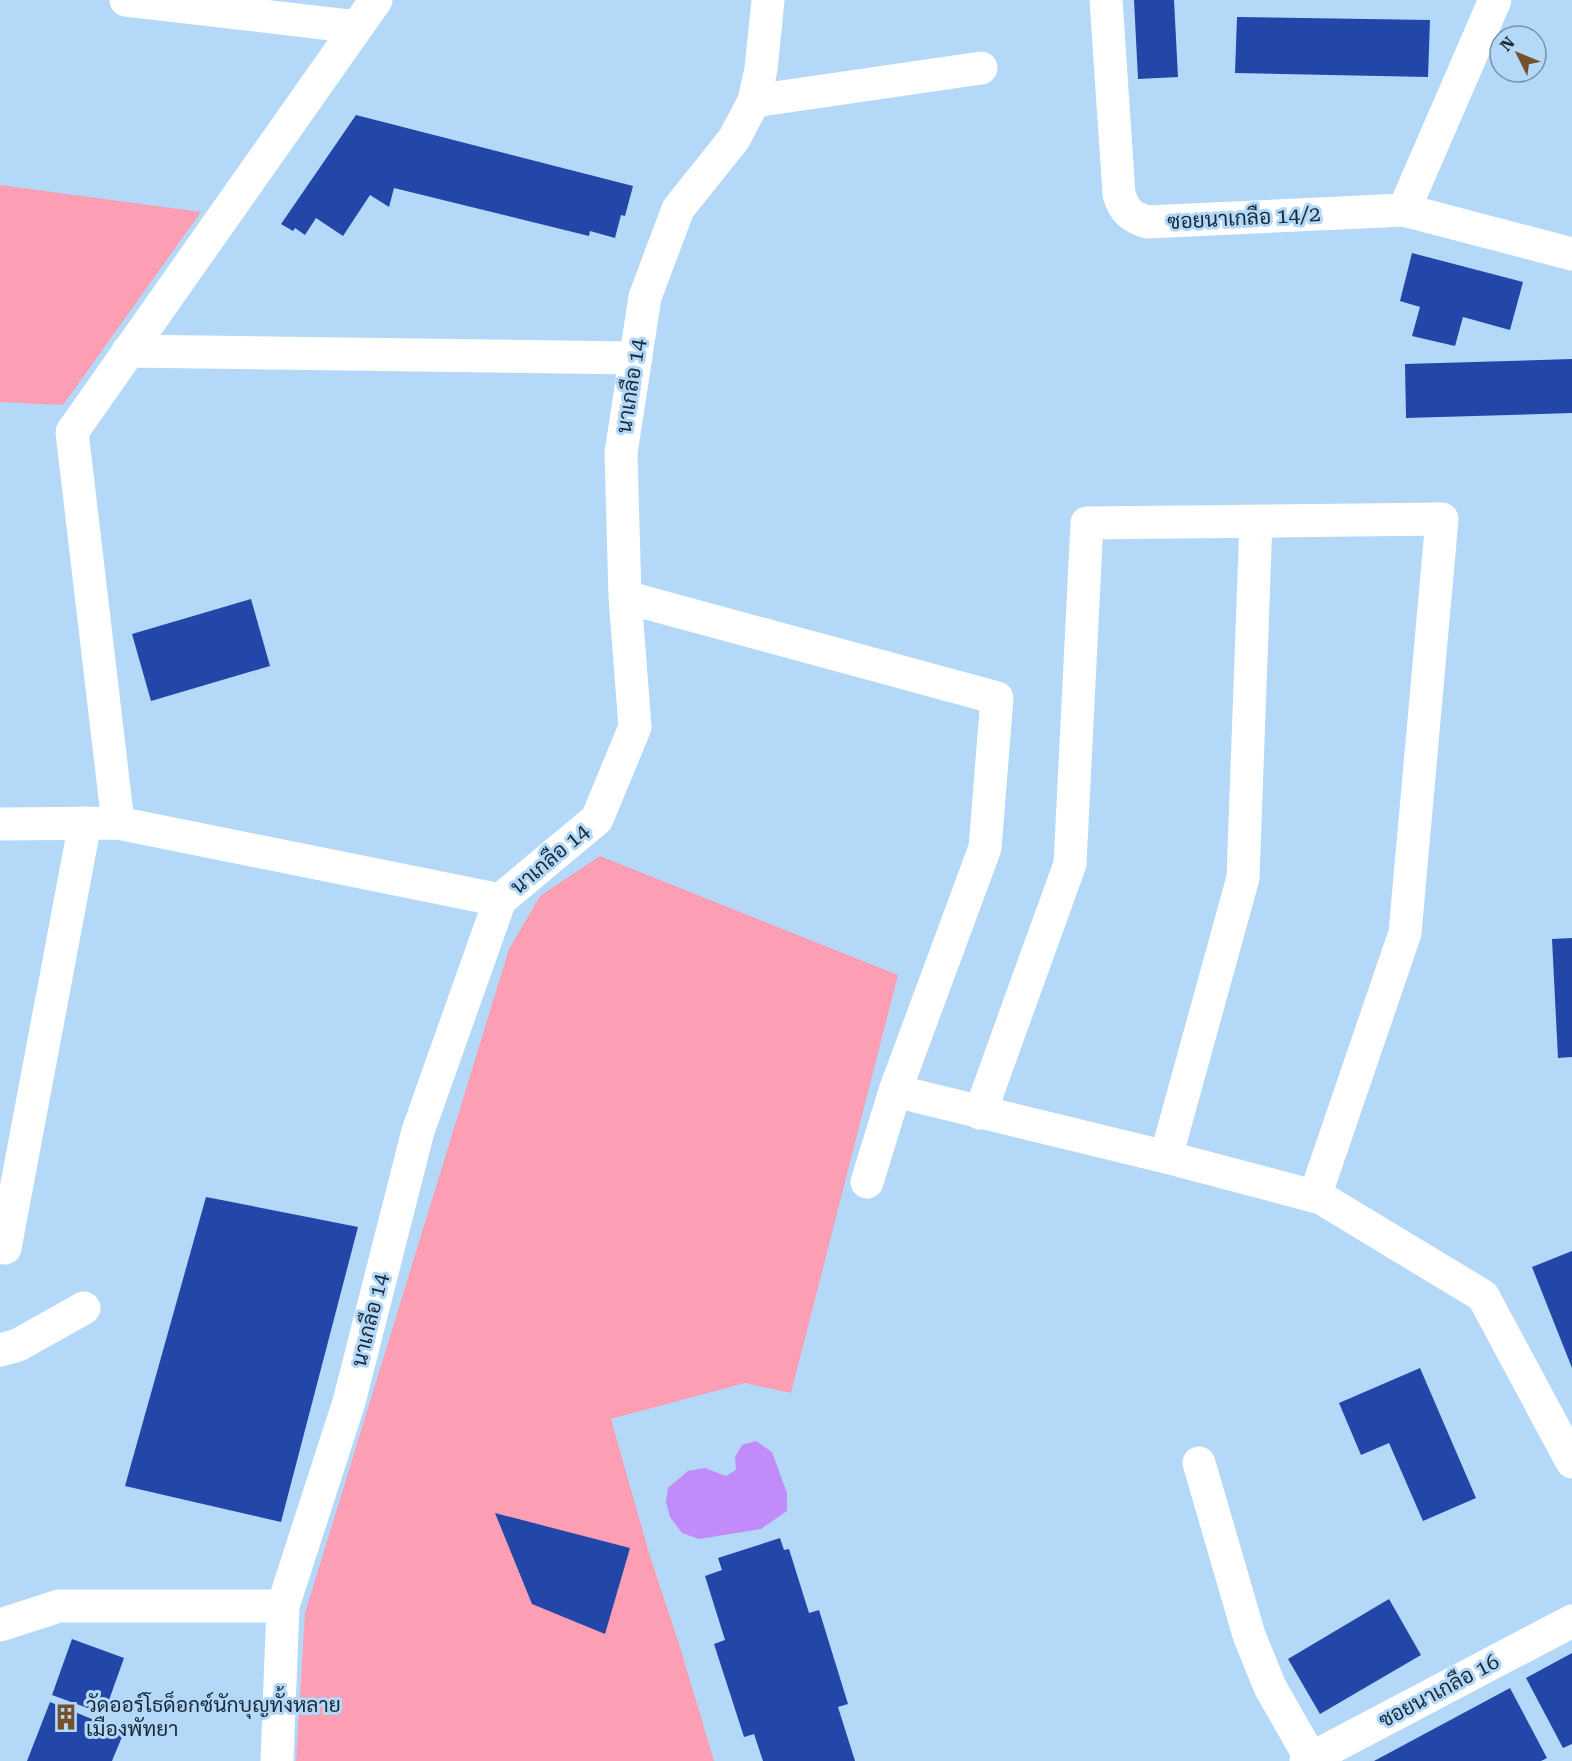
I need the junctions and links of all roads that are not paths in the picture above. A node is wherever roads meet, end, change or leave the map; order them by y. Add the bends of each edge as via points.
1 (126, 0) edge
2 (376, 0) edge
3 (768, 0) edge
4 (1106, 0) edge
5 (1495, 0) edge
6 (357, 27) junction
7 (981, 68) dead end
8 (754, 101) junction
9 (1404, 210) junction
10 (1572, 254) edge
11 (128, 351) junction
12 (636, 358) junction
13 (1256, 521) junction
14 (625, 597) junction
15 (85, 823) junction
16 (118, 823) junction
17 (0, 824) edge
18 (500, 900) junction
19 (895, 1091) junction
20 (980, 1113) junction
21 (1166, 1157) junction
22 (867, 1182) dead end
23 (1316, 1196) junction
24 (5, 1248) dead end
25 (84, 1308) dead end
26 (0, 1350) edge
27 (1572, 1462) edge
28 (1198, 1463) dead end
29 (283, 1606) junction
30 (1572, 1621) edge
31 (0, 1625) edge
32 (1309, 1760) edge
33 (278, 1761) edge

1 - 6 street
2 - 6 street
3 - 8 street, นาเกลือ 14
4 - 9 street, ซอยนาเกลือ 14/2 via 1119,194 1130,215 1147,222
5 - 9 street
6 - 11 street
7 - 8 street
8 - 12 street, นาเกลือ 14 via 734,140 678,209 645,297
9 - 10 street, ซอยนาเกลือ 14/2
11 - 12 street
11 - 16 street via 72,432
12 - 14 street, นาเกลือ 14 via 621,453
13 - 20 street via 1087,523 1070,864
13 - 21 street via 1243,878
13 - 23 street via 1442,519 1405,933
14 - 18 street, นาเกลือ 14 via 635,727 597,819
14 - 19 street via 997,698 985,848
15 - 16 street
15 - 17 street
15 - 24 street
16 - 18 street
18 - 29 street, นาเกลือ 14 via 417,1131 349,1402
19 - 20 street
19 - 22 street
20 - 21 street
21 - 23 street
23 - 27 street via 1483,1296
25 - 26 street via 18,1345
28 - 32 street via 1250,1635 1270,1688
29 - 31 street via 59,1606
29 - 33 street, นาเกลือ 14
30 - 32 street, ซอยนาเกลือ 16

